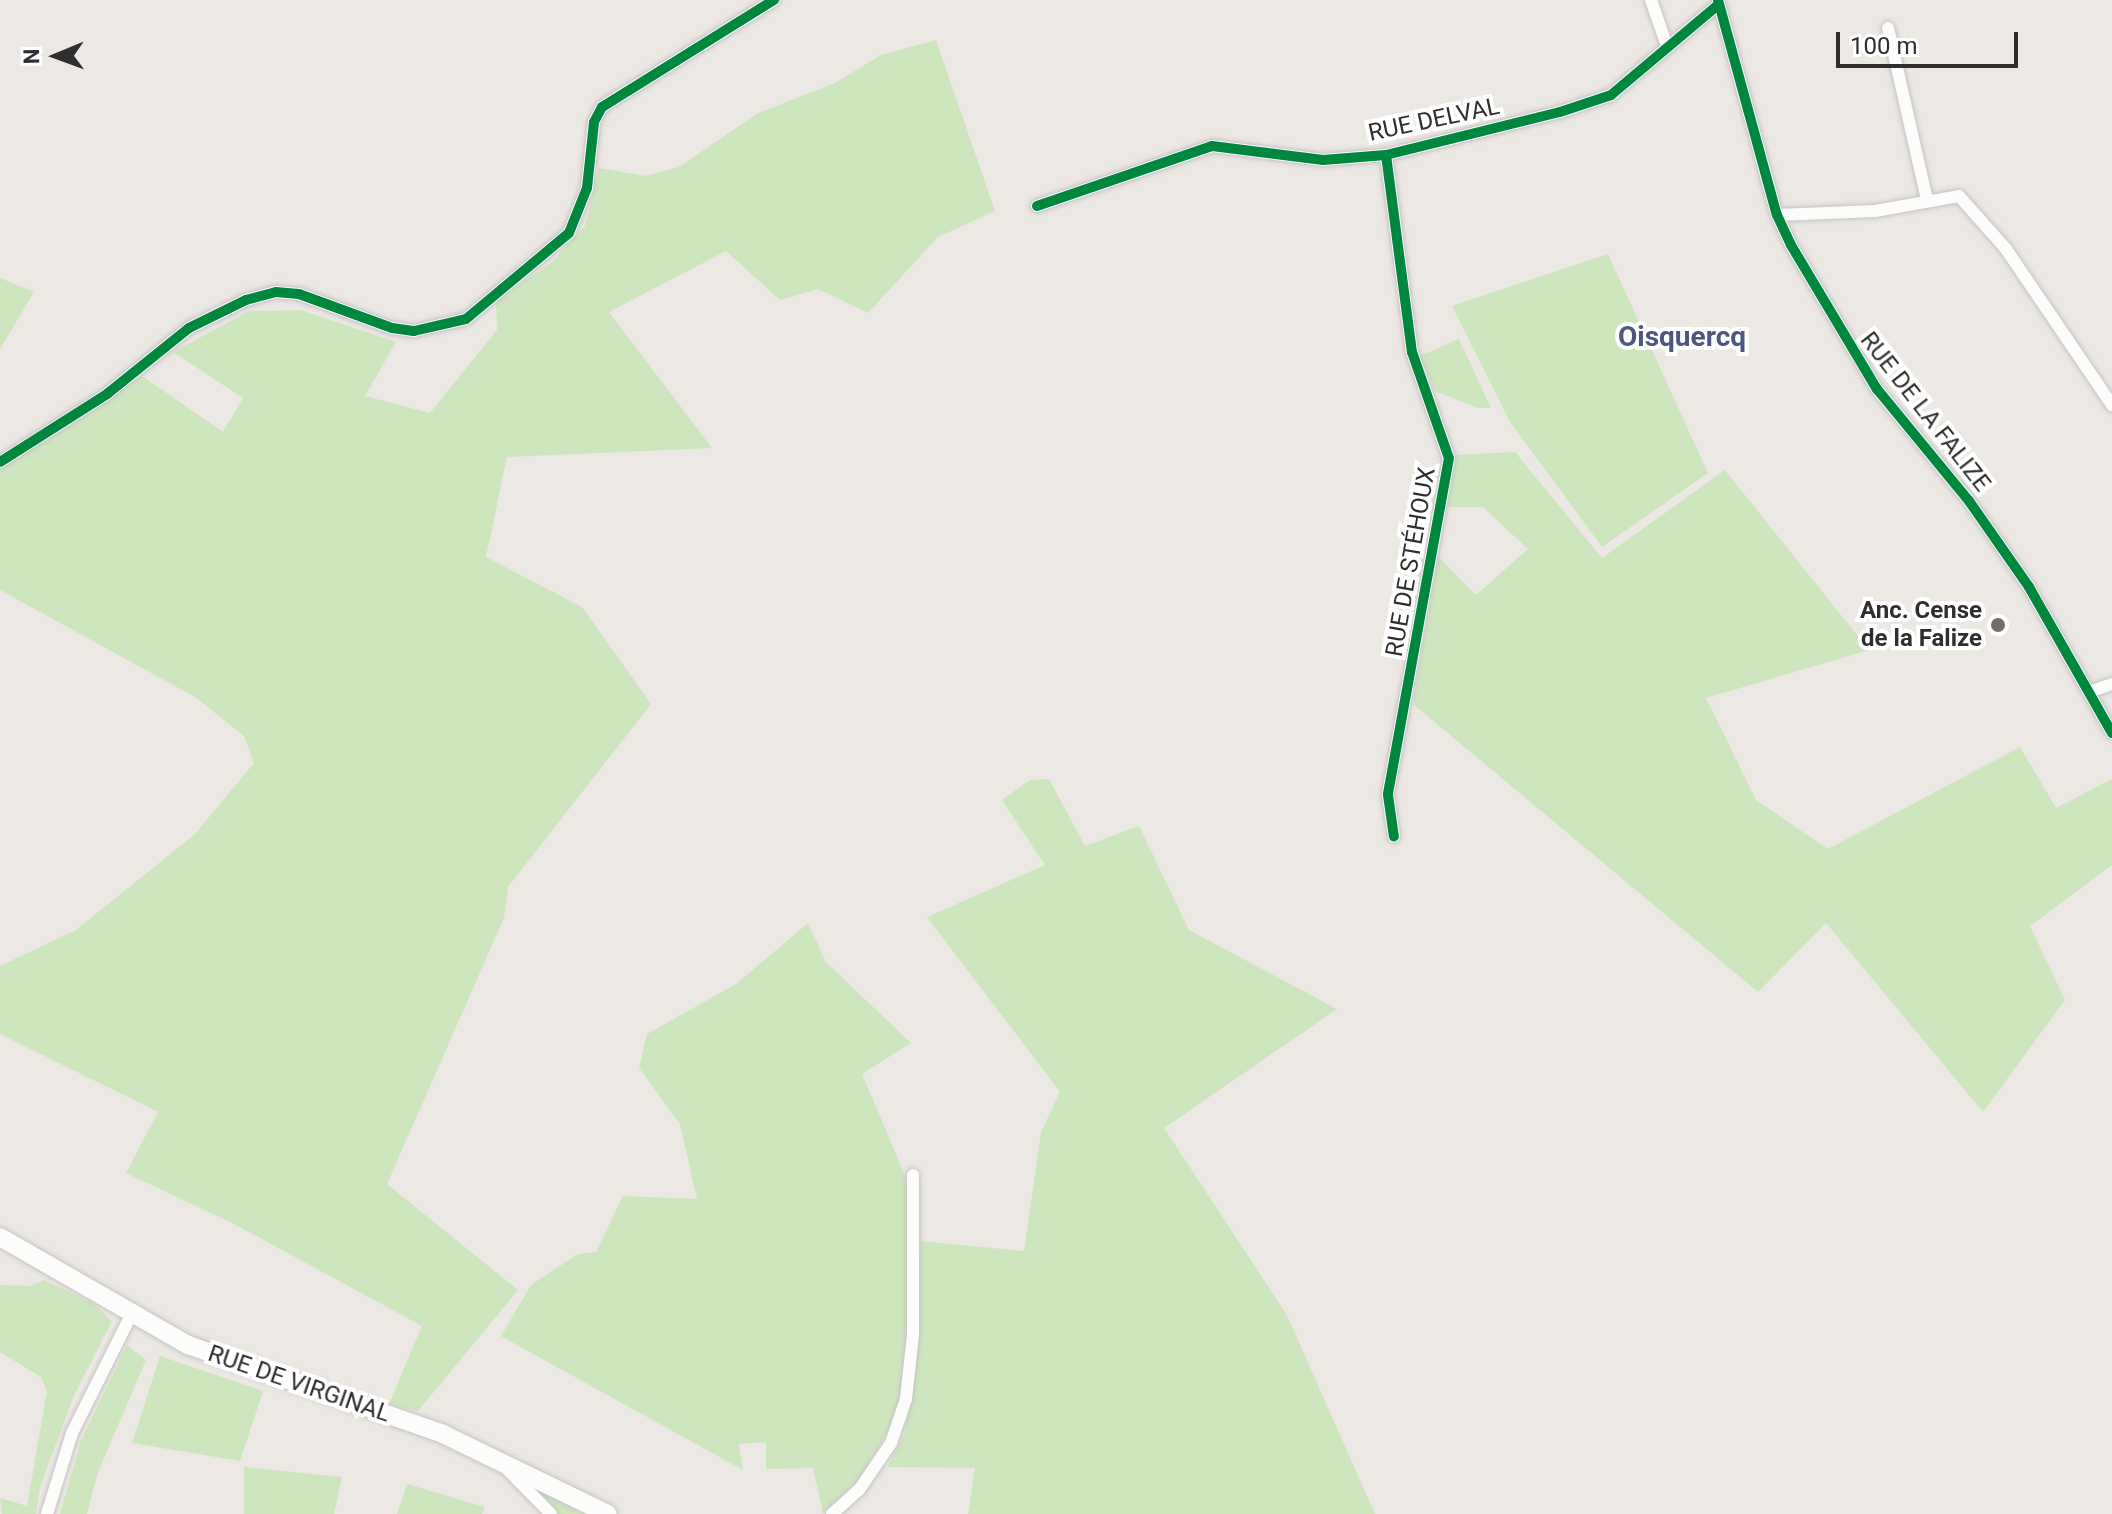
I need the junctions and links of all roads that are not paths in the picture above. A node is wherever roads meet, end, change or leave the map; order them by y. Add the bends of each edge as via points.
1 (774, 0) edge
2 (1651, 0) edge
3 (1718, 3) edge
4 (1888, 28) dead end
5 (1667, 46) junction
6 (1386, 155) junction
7 (1927, 199) junction
8 (1037, 206) dead end
9 (1777, 215) junction
10 (2112, 405) edge
11 (0, 462) edge
12 (2112, 684) edge
13 (2089, 692) junction
14 (2112, 733) edge
15 (1394, 837) dead end
16 (913, 1175) dead end
17 (0, 1237) edge
18 (131, 1315) junction
19 (496, 1458) junction
20 (47, 1514) edge
21 (551, 1514) edge
22 (608, 1514) edge
23 (832, 1514) edge

1 - 11 street via 614,95 594,122 587,188 569,233 466,319 414,331 299,294 276,292 246,300 189,328 107,394
2 - 5 street
3 - 5 street, RUE DELVAL
3 - 9 street, RUE DE LA FALIZE
4 - 7 street
5 - 6 street, RUE DELVAL via 1611,95
6 - 8 street, RUE DELVAL via 1323,160 1212,146
6 - 15 street, RUE DE STÉHOUX via 1412,352 1449,458 1388,795
7 - 9 street via 1875,211
7 - 10 street via 1954,193 1971,209 2006,249
9 - 13 street, RUE DE LA FALIZE via 1855,357 1997,540
12 - 13 street
13 - 14 street, RUE DE LA FALIZE
16 - 23 street via 913,1335 906,1399 891,1443 859,1490
17 - 18 street, RUE DE VIRGINAL
18 - 19 street, RUE DE VIRGINAL via 223,1359 443,1434
18 - 20 street via 72,1433
19 - 21 street
19 - 22 street, RUE DE VIRGINAL

